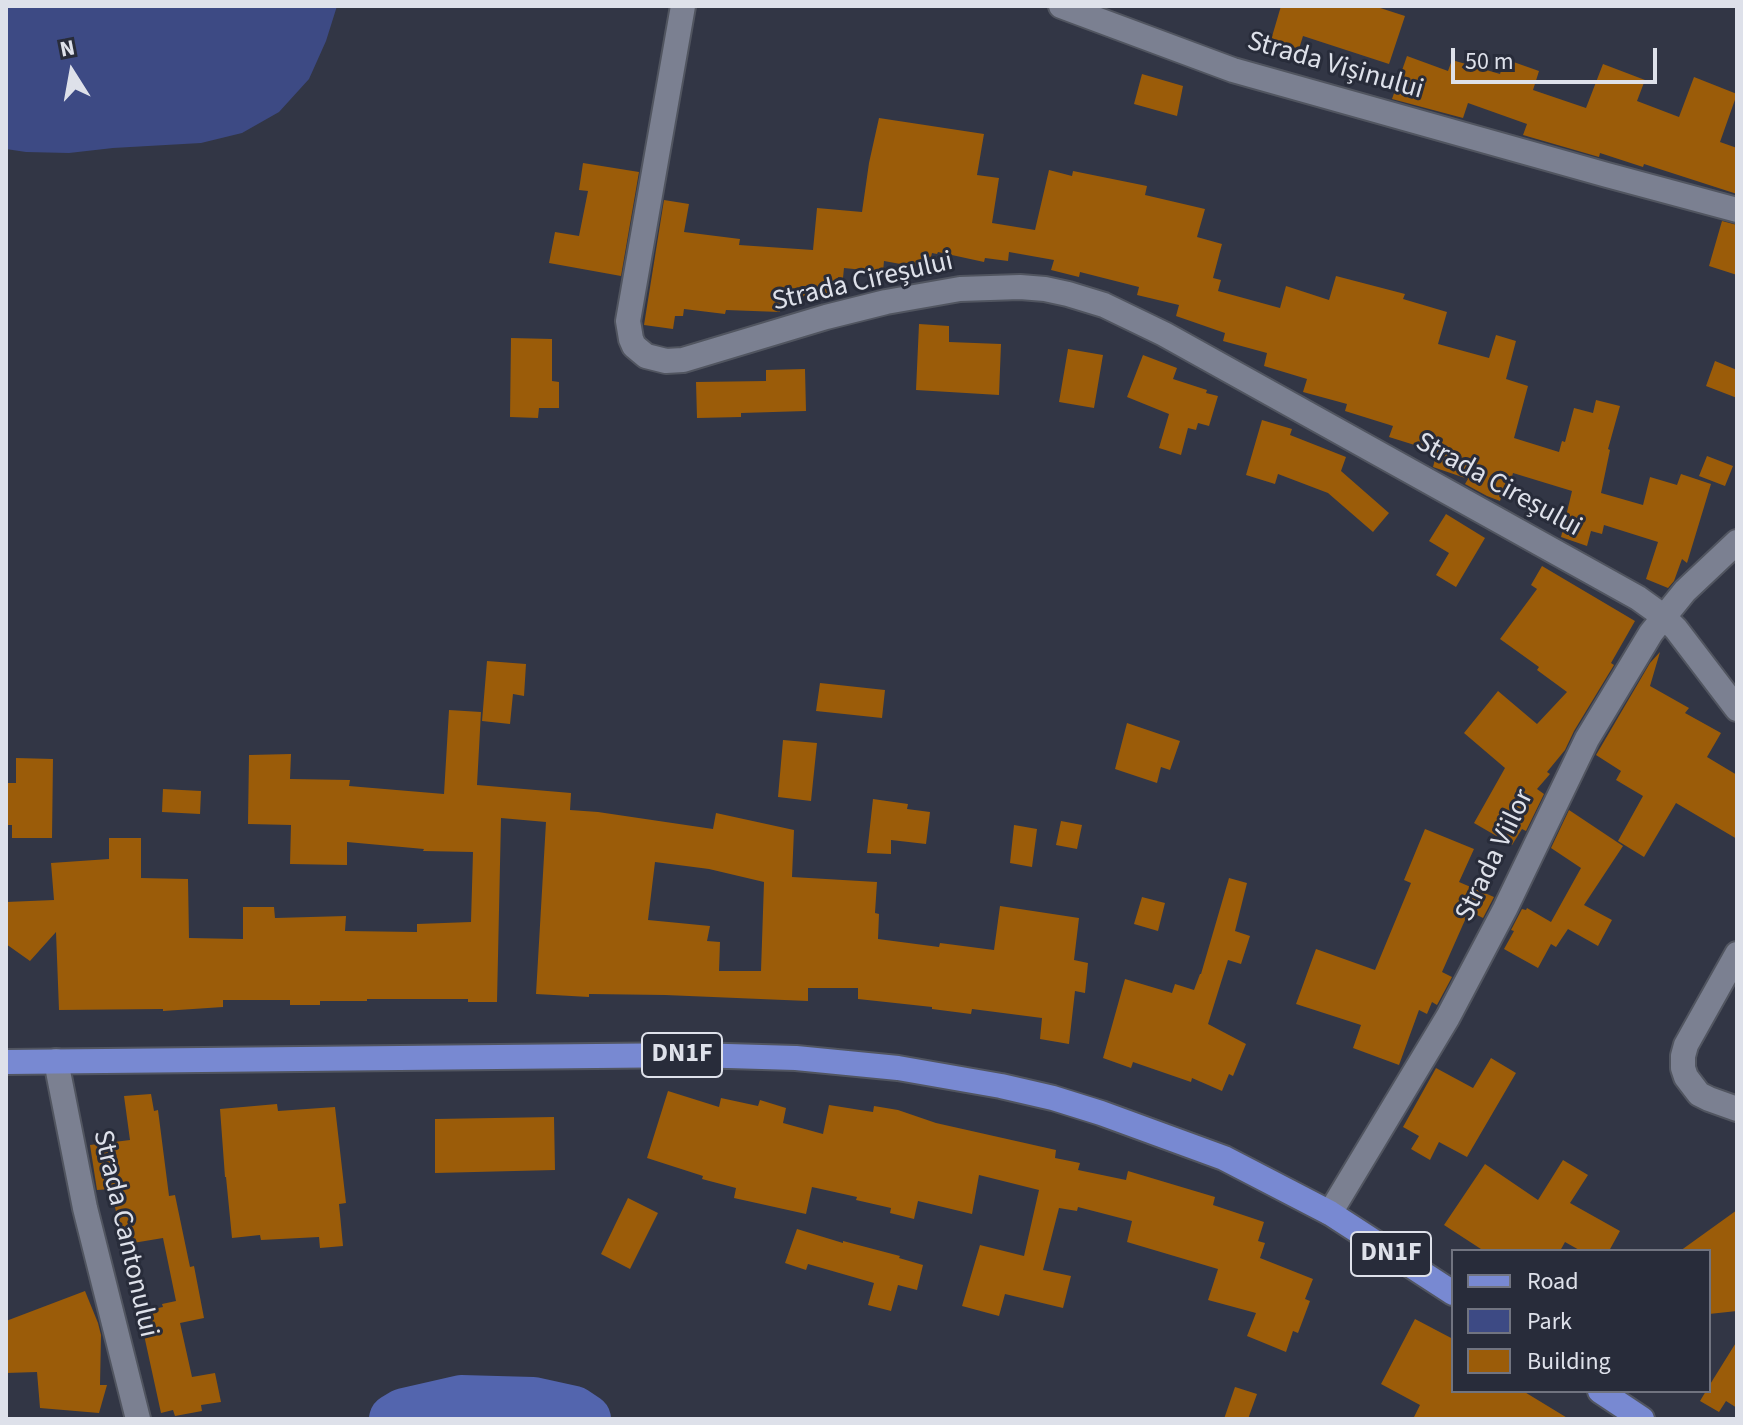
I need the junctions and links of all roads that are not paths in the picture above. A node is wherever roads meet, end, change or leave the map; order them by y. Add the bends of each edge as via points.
1 (683, 6) edge
2 (1061, 6) edge
3 (1737, 210) edge
4 (1737, 542) edge
5 (1663, 616) junction
6 (1737, 709) edge
7 (1737, 954) edge
8 (56, 1061) junction
9 (6, 1062) edge
10 (1737, 1109) edge
11 (1330, 1213) junction
12 (1451, 1292) edge
13 (1603, 1393) edge
14 (138, 1419) edge
15 (1642, 1419) edge

1 - 5 street, Strada Cireșului via 628,321 634,346 646,356 683,360 826,317 960,289 1020,287 1068,294 1164,334
2 - 3 street, Strada Vișinului via 1233,70
4 - 5 street, Strada Viilor
5 - 6 street, Strada Cireșului
5 - 11 street, Strada Viilor via 1587,739 1448,1017
7 - 10 street via 1686,1045 1683,1068 1699,1094
8 - 9 main road, DN1F
8 - 11 main road, DN1F via 694,1055 898,1068 1001,1086 1101,1113 1224,1158
8 - 14 street, Strada Cantonului via 85,1208
11 - 12 main road, DN1F
13 - 15 main road

